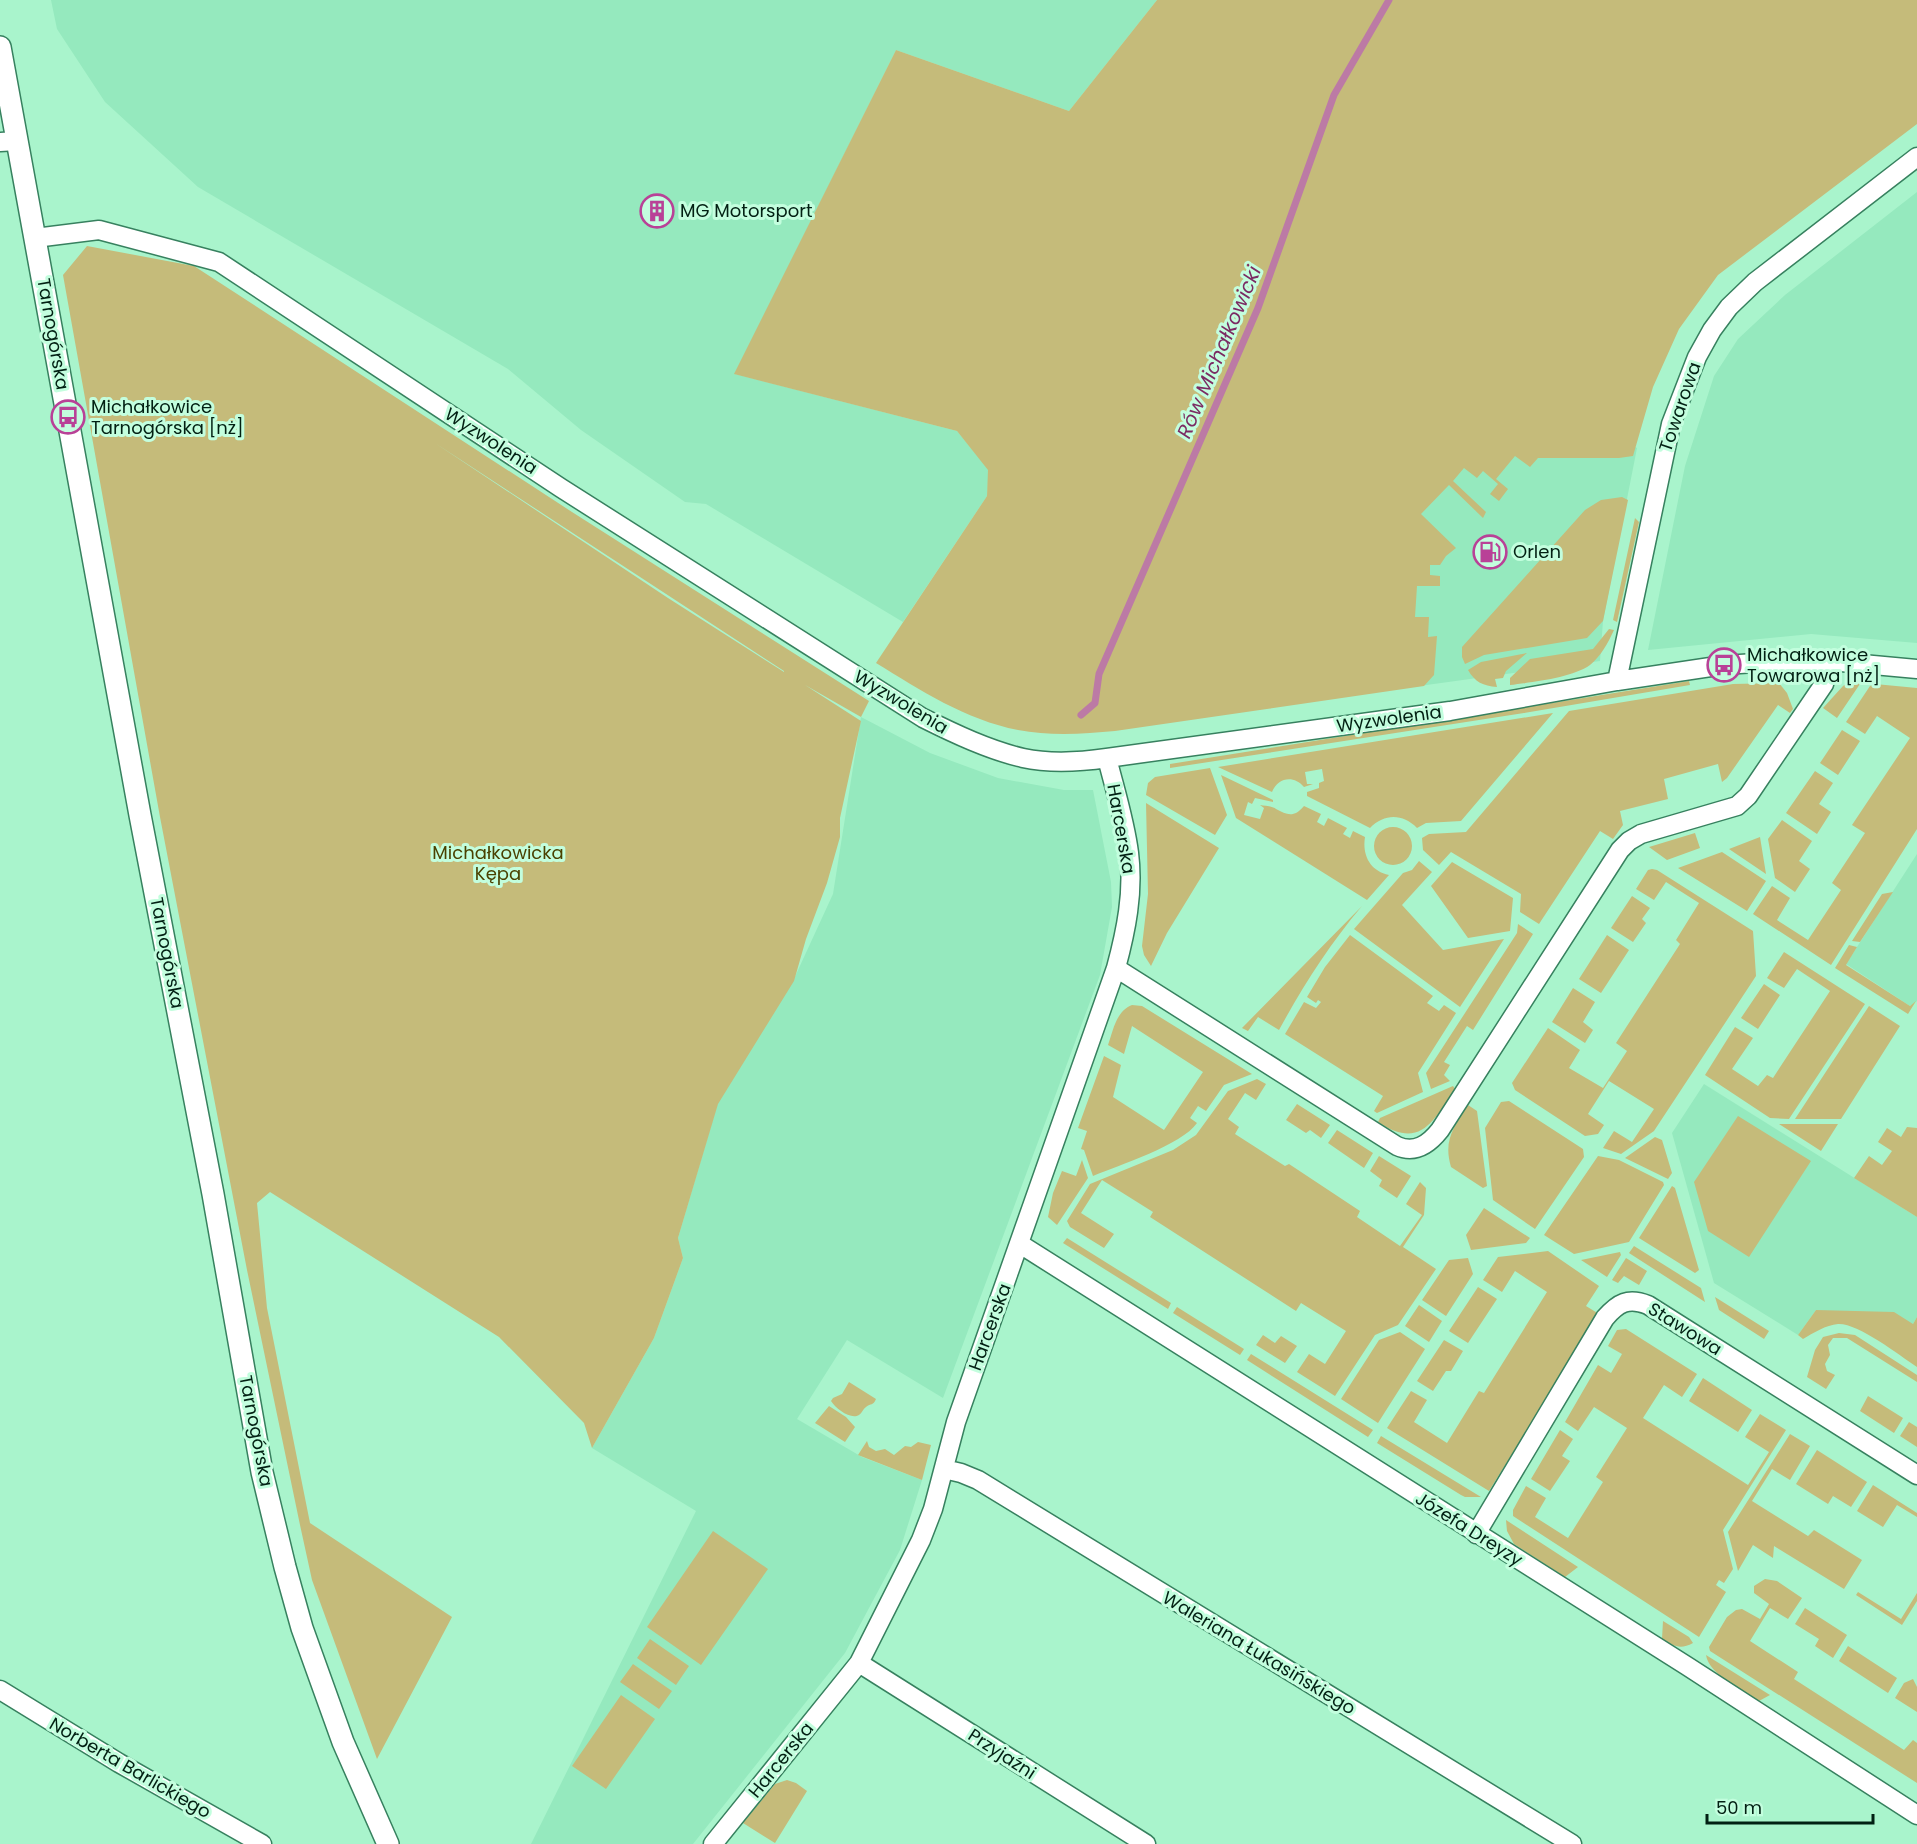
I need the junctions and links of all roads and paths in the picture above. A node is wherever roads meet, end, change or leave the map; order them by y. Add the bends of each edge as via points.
1 (0, 47) edge
2 (9, 142) edge
3 (1917, 157) edge
4 (35, 238) junction
5 (1830, 661) junction
6 (1917, 669) edge
7 (1617, 681) junction
8 (1107, 758) junction
9 (1116, 968) junction
10 (1020, 1244) junction
11 (944, 1469) junction
12 (1917, 1475) edge
13 (1476, 1534) junction
14 (859, 1663) junction
15 (0, 1690) edge
16 (1917, 1815) edge
17 (262, 1844) edge
18 (388, 1844) edge
19 (712, 1844) edge
20 (1146, 1844) edge
21 (1572, 1844) edge

1 - 2 street, Tarnogórska
2 - 4 street, Tarnogórska
3 - 7 street, Towarowa via 1755,282 1712,330 1671,424
4 - 8 street, Wyzwolenia via 99,230 219,262 561,488 923,718 964,738 1024,758 1075,762
4 - 18 street, Tarnogórska via 262,1472 302,1628 343,1742
5 - 6 street, Wyzwolenia
5 - 7 street, Wyzwolenia via 1724,665
5 - 9 street via 1824,684 1748,796 1737,806 1641,834 1620,850 1440,1130 1424,1146 1397,1146
7 - 8 street, Wyzwolenia via 1450,711
8 - 9 street, Harcerska via 1129,855 1127,918
9 - 10 street, Harcerska
10 - 11 street, Harcerska via 956,1422
10 - 13 street, Józefa Dreyzy
11 - 14 street, Harcerska via 921,1540
11 - 21 street, Waleriana Łukasińskiego via 978,1480
12 - 13 street, Stawowa via 1648,1305 1626,1301 1605,1318
13 - 16 street, Józefa Dreyzy
14 - 19 street, Harcerska
14 - 20 street, Przyjaźni
15 - 17 street, Norberta Barlickiego

